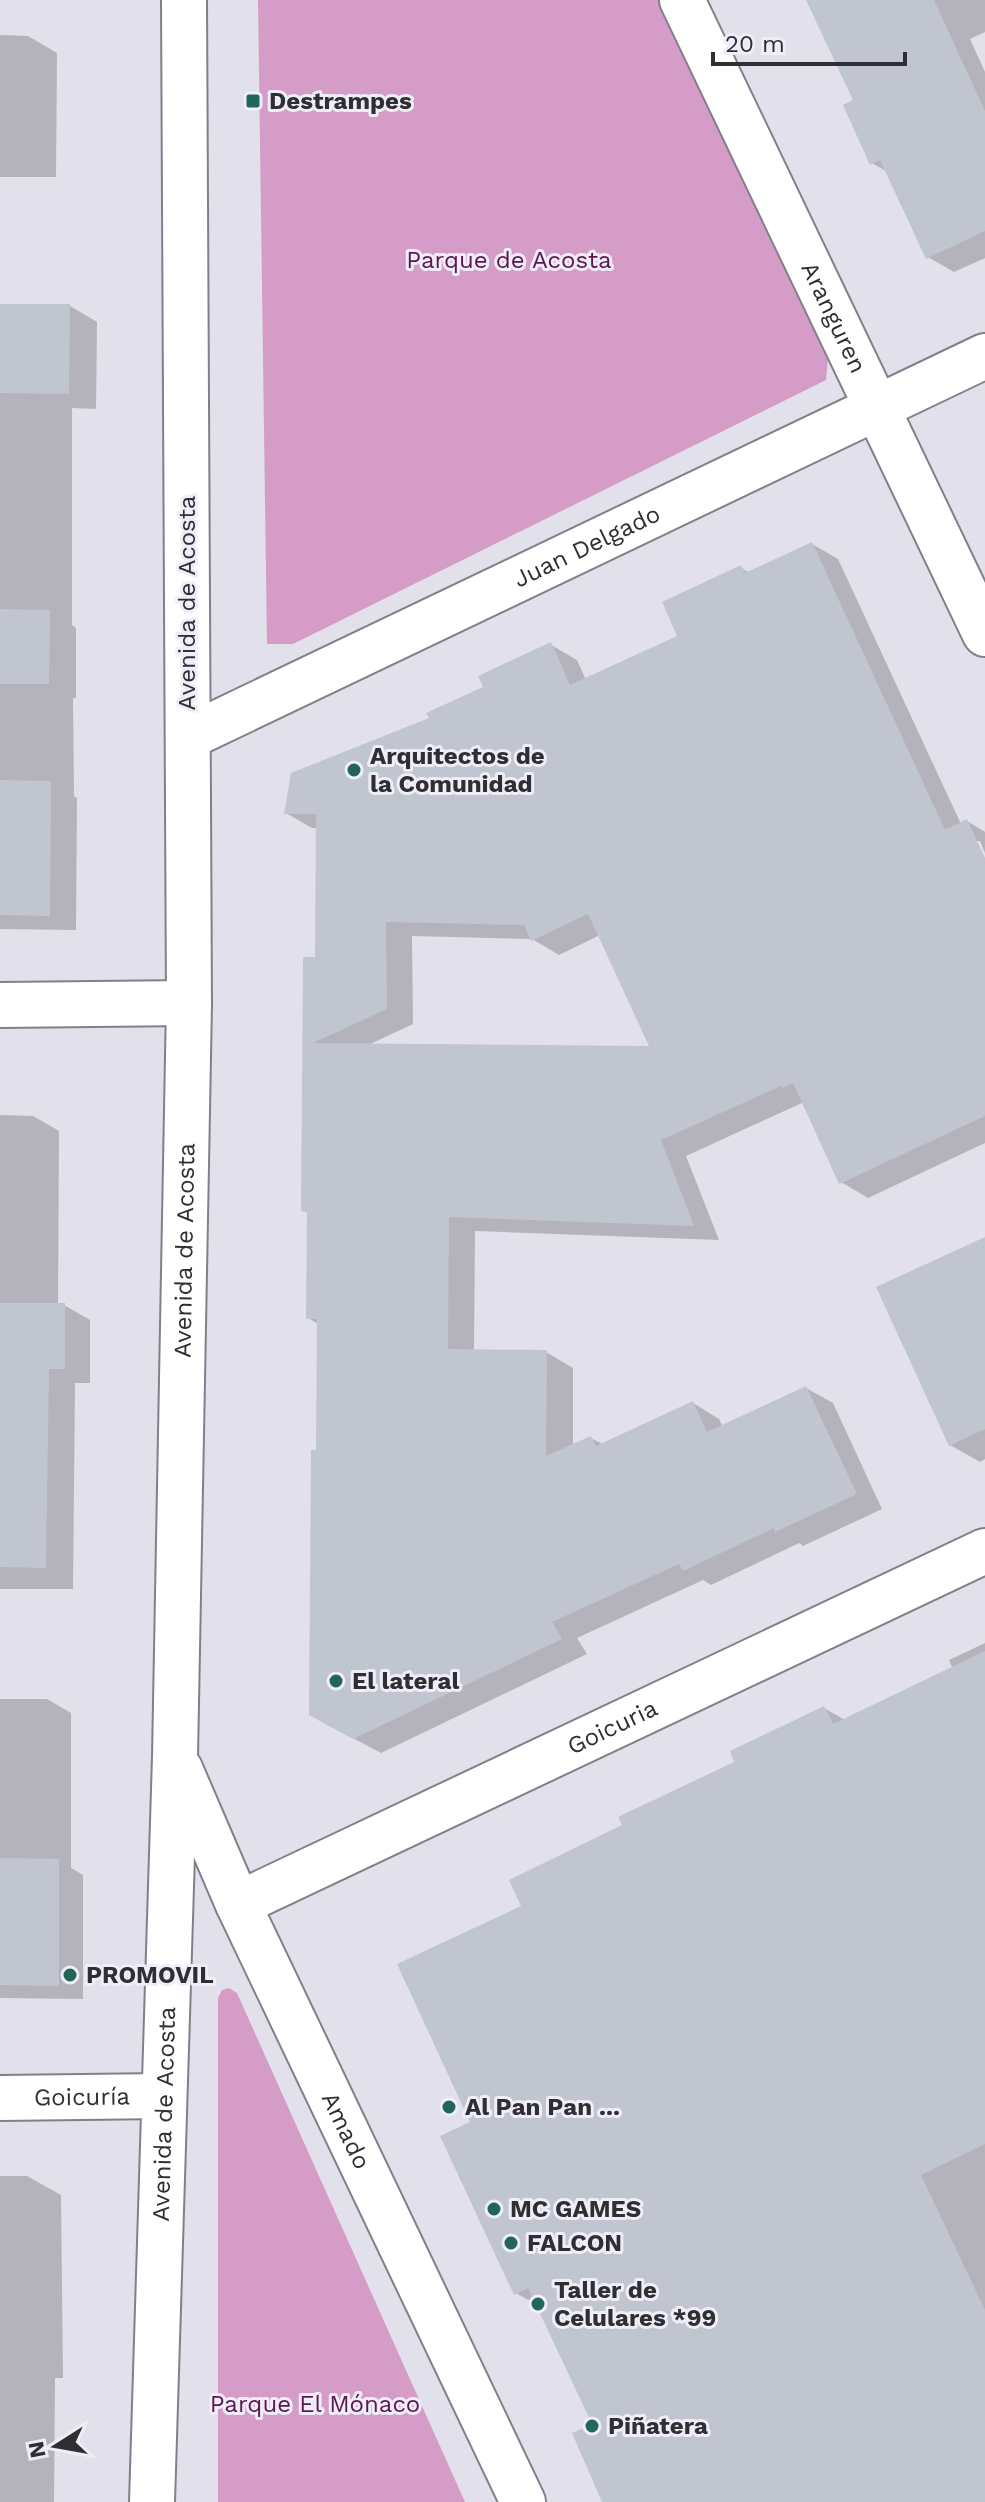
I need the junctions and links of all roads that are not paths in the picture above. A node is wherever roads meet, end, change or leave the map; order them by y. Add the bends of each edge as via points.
1 (184, 0) edge
2 (682, 0) edge
3 (985, 356) edge
4 (876, 407) junction
5 (985, 634) edge
6 (188, 737) junction
7 (189, 1003) junction
8 (0, 1005) edge
9 (985, 1551) edge
10 (175, 1757) junction
11 (238, 1904) junction
12 (163, 2096) junction
13 (0, 2098) edge
14 (152, 2502) edge
15 (523, 2502) edge

1 - 6 main road, Avenida de Acosta
2 - 4 main road, Aranguren
3 - 4 main road, Juan Delgado
4 - 5 main road, Aranguren
4 - 6 main road, Juan Delgado
6 - 7 main road, Avenida de Acosta
7 - 8 main road
7 - 10 main road, Avenida de Acosta
9 - 11 main road, Goicuria
10 - 11 main road, Amado
10 - 12 main road, Avenida de Acosta
11 - 15 main road, Amado
12 - 13 main road, Goicuría
12 - 14 main road, Avenida de Acosta

